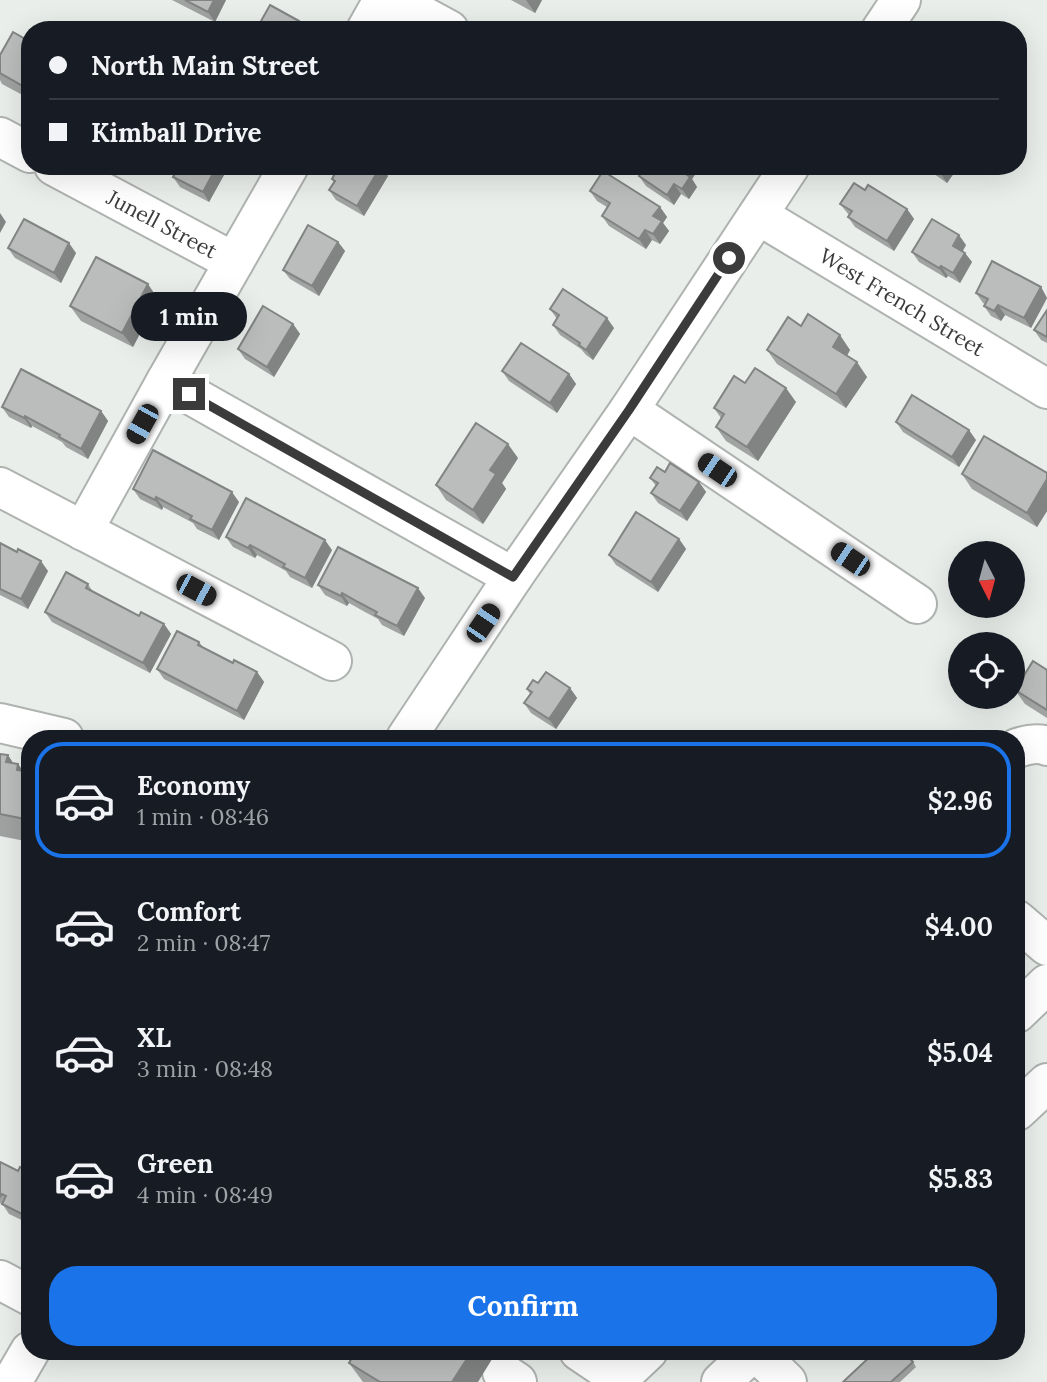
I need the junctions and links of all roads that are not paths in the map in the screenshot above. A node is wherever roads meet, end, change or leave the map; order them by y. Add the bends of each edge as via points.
1 (383, 0) edge
2 (394, 0) edge
3 (901, 0) edge
4 (371, 21) edge
5 (432, 21) edge
6 (887, 21) edge
7 (0, 137) edge
8 (21, 148) edge
9 (71, 175) edge
10 (284, 175) edge
11 (784, 175) edge
12 (758, 215) junction
13 (234, 262) junction
14 (166, 381) junction
15 (1047, 388) edge
16 (629, 410) junction
17 (0, 487) edge
18 (83, 531) junction
19 (513, 577) junction
20 (917, 604) dead end
21 (332, 661) dead end
22 (0, 723) edge
23 (30, 730) edge
24 (411, 730) edge
25 (1047, 746) edge
26 (1025, 747) edge
27 (1025, 926) edge
28 (1047, 946) edge
29 (1047, 984) edge
30 (1025, 1005) edge
31 (1047, 1083) edge
32 (1025, 1104) edge
33 (0, 1280) edge
34 (21, 1291) edge
35 (25, 1360) edge
36 (591, 1360) edge
37 (638, 1360) edge
38 (745, 1360) edge
39 (764, 1360) edge
40 (617, 1380) edge
41 (12, 1382) edge
42 (720, 1382) edge
43 (787, 1382) edge

1 - 4 street
2 - 5 street
3 - 6 street
7 - 8 street
9 - 13 street, Junell Street
10 - 13 street
11 - 12 street
12 - 15 street, West French Street
12 - 16 street
13 - 14 street
14 - 18 street
14 - 19 street
16 - 19 street
16 - 20 street
17 - 18 street
18 - 21 street
19 - 24 street
22 - 23 street
25 - 26 street
27 - 28 street
29 - 30 street
31 - 32 street
33 - 34 street
35 - 41 street
36 - 40 street
37 - 40 street
38 - 42 street
39 - 43 street

